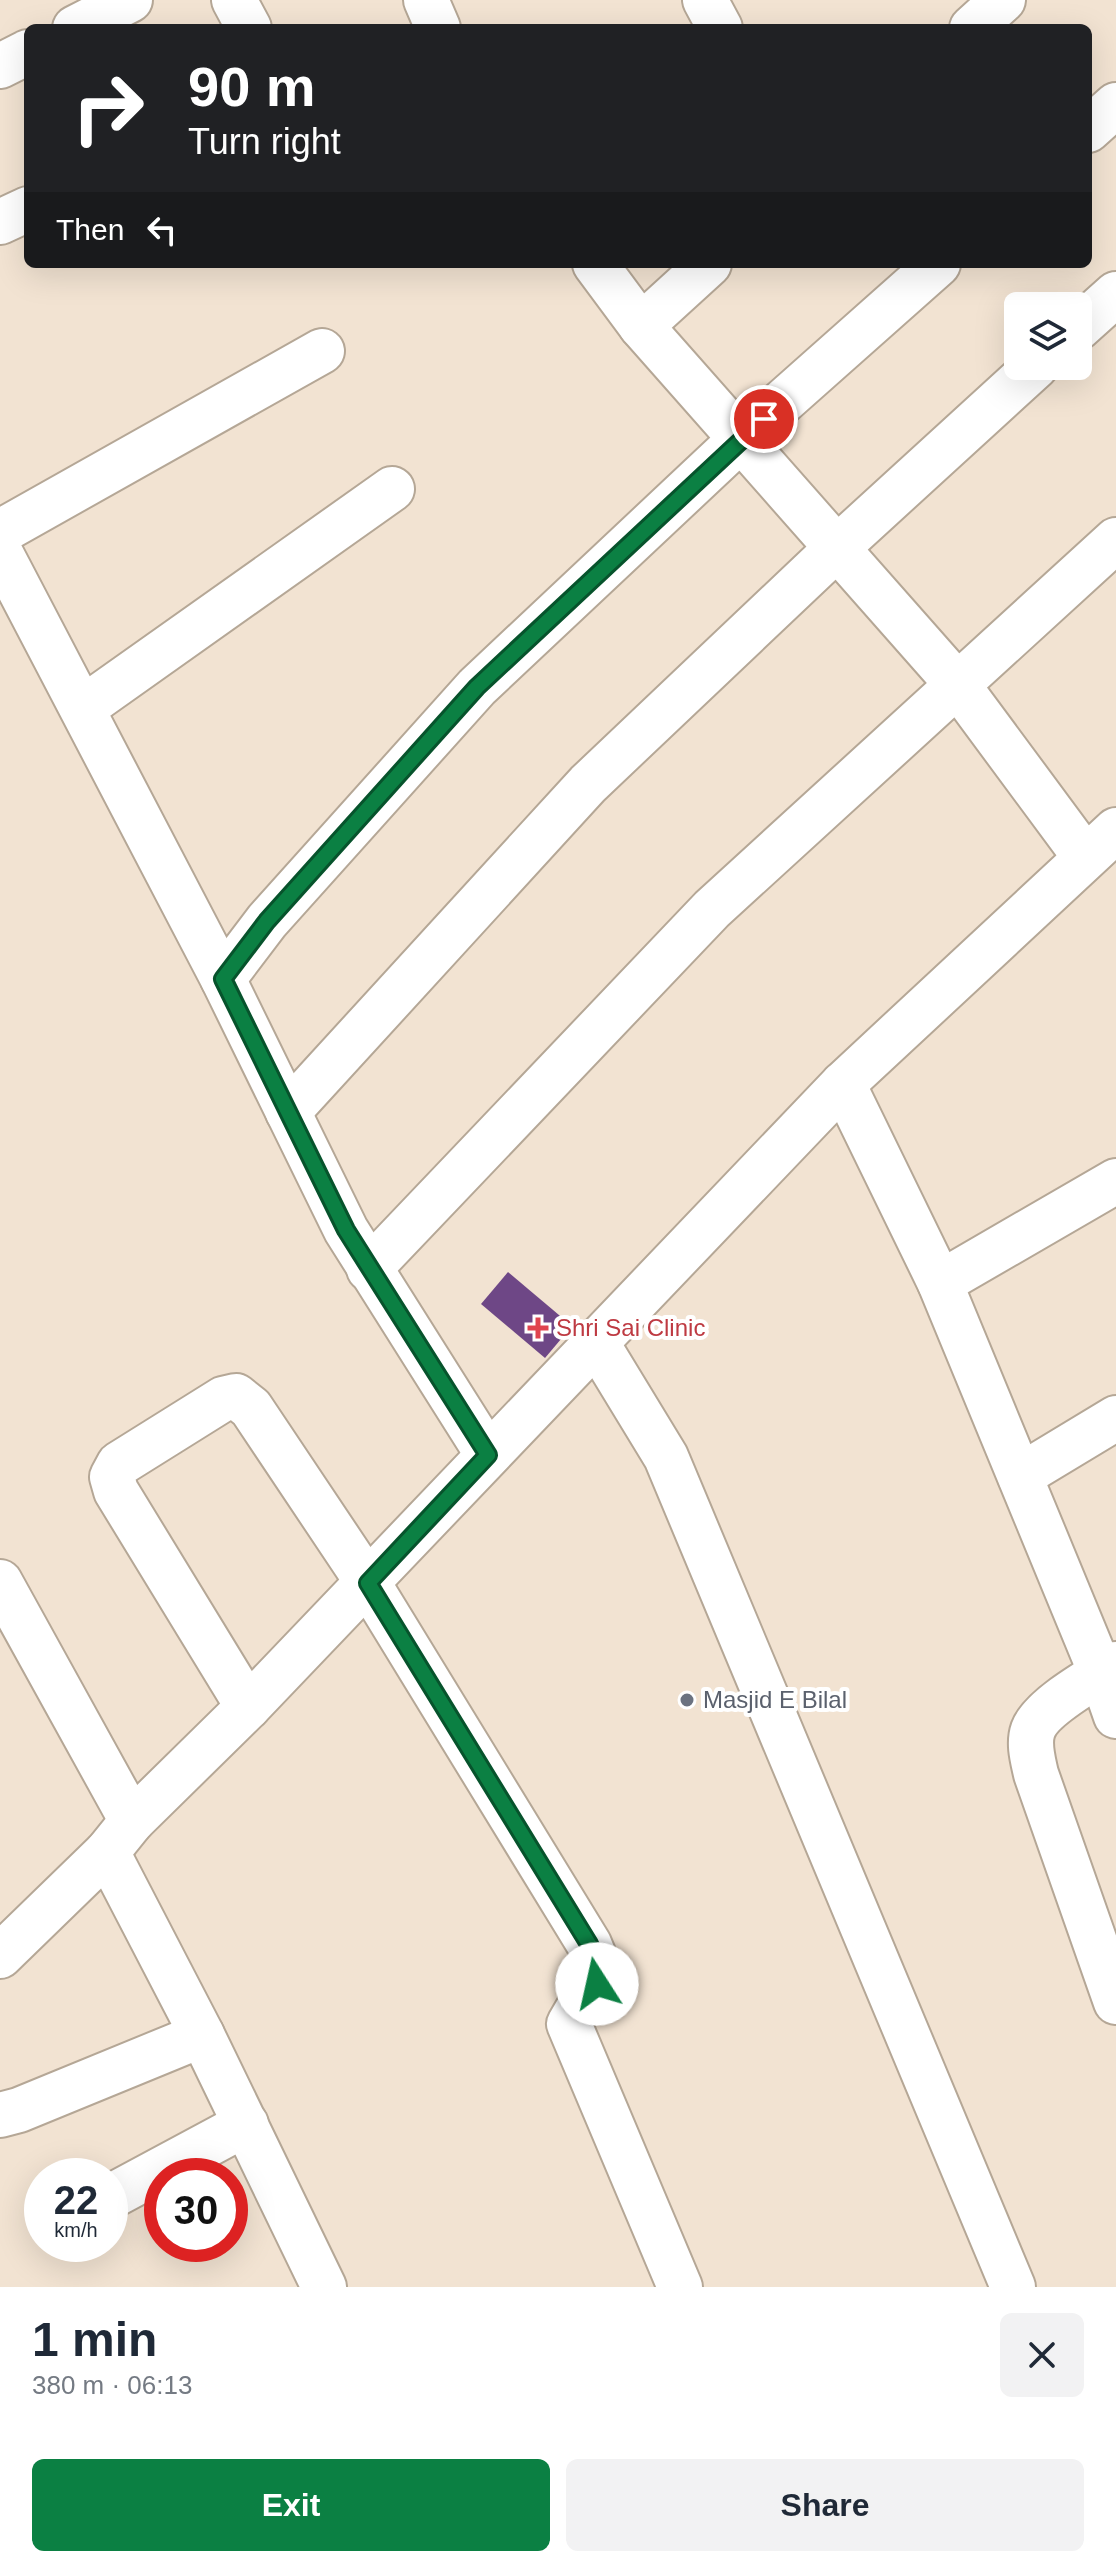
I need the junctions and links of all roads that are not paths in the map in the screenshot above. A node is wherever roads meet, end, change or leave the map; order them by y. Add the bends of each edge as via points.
1 (130, 0) edge
2 (234, 0) edge
3 (426, 0) edge
4 (705, 0) edge
5 (1003, 0) edge
6 (83, 24) edge
7 (247, 24) edge
8 (436, 24) edge
9 (718, 24) edge
10 (976, 24) edge
11 (24, 54) edge
12 (0, 66) edge
13 (1116, 105) edge
14 (1092, 126) edge
15 (24, 211) edge
16 (0, 222) edge
17 (598, 268) edge
18 (705, 268) edge
19 (933, 268) edge
20 (1116, 294) edge
21 (1092, 315) edge
22 (641, 326) junction
23 (322, 351) dead end
24 (1021, 380) edge
25 (742, 438) junction
26 (392, 489) dead end
27 (0, 532) edge
28 (1116, 540) edge
29 (838, 547) junction
30 (0, 552) edge
31 (957, 684) junction
32 (83, 708) junction
33 (1101, 843) edge
34 (223, 979) junction
35 (843, 1084) junction
36 (288, 1112) junction
37 (1116, 1181) edge
38 (369, 1269) junction
39 (940, 1283) junction
40 (596, 1342) junction
41 (1116, 1418) edge
42 (488, 1455) junction
43 (1020, 1476) junction
44 (0, 1582) edge
45 (368, 1583) junction
46 (1108, 1668) edge
47 (248, 1707) junction
48 (1116, 1716) edge
49 (120, 1837) junction
50 (0, 1956) edge
51 (1116, 2002) edge
52 (202, 2035) junction
53 (0, 2115) edge
54 (246, 2124) junction
55 (128, 2187) edge
56 (324, 2287) edge
57 (680, 2287) edge
58 (1013, 2287) edge

1 - 6 street
2 - 7 street
3 - 8 street
4 - 9 street
5 - 10 street
11 - 12 street
13 - 14 street
15 - 16 street
17 - 22 street
18 - 22 street
19 - 25 street
20 - 21 street
22 - 25 street
23 - 27 street
24 - 29 street
25 - 29 street
25 - 34 street via 477,687 267,921
26 - 32 street
28 - 31 street
29 - 31 street
29 - 36 street via 588,784
30 - 32 street
31 - 33 street
31 - 38 street via 712,909
32 - 34 street
33 - 35 street
34 - 36 street
35 - 39 street
35 - 40 street
36 - 38 street
37 - 39 street
38 - 42 street
39 - 43 street
40 - 42 street
40 - 58 street via 666,1457
41 - 43 street
42 - 45 street
43 - 46 street
44 - 49 street
45 - 47 street
45 - 47 street via 251,1408 236,1396 119,1464 112,1477 116,1491
45 - 57 street via 589,1944 597,1984 569,2024
46 - 48 street
46 - 51 street via 1042,1715 1033,1730 1031,1750
47 - 49 street
49 - 50 street
49 - 52 street
52 - 53 street
52 - 54 street
54 - 55 street
54 - 56 street

